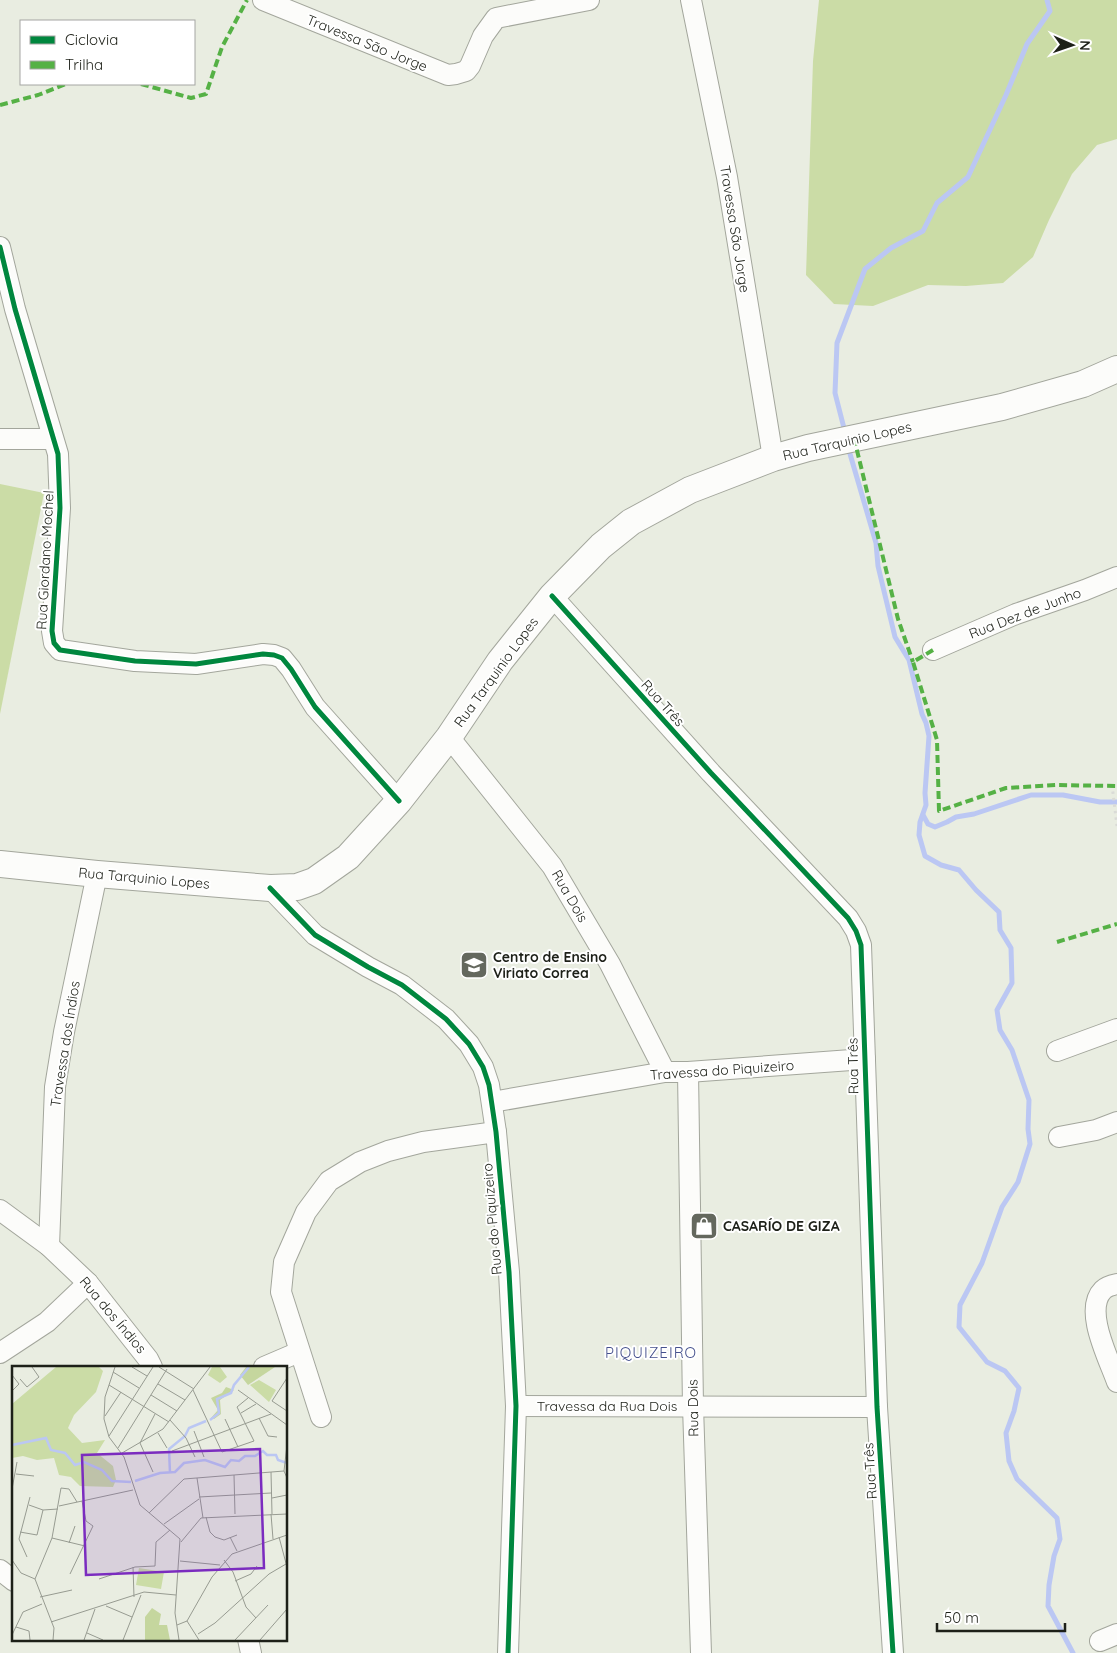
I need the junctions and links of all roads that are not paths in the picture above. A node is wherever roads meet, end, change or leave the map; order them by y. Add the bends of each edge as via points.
1 (264, 0) edge
2 (590, 0) edge
3 (691, 0) edge
4 (0, 247) edge
5 (1117, 369) edge
6 (0, 439) edge
7 (52, 439) junction
8 (773, 458) junction
9 (1117, 577) edge
10 (552, 596) junction
11 (933, 650) dead end
12 (449, 737) junction
13 (399, 801) junction
14 (0, 864) edge
15 (97, 874) junction
16 (270, 888) junction
17 (1117, 1029) edge
18 (1057, 1051) dead end
19 (864, 1059) junction
20 (665, 1072) junction
21 (688, 1072) junction
22 (492, 1102) junction
23 (1117, 1122) edge
24 (496, 1132) junction
25 (1058, 1137) dead end
26 (0, 1210) edge
27 (49, 1246) junction
28 (88, 1283) junction
29 (1111, 1286) edge
30 (299, 1352) junction
31 (0, 1353) edge
32 (152, 1366) edge
33 (266, 1366) edge
34 (1117, 1382) edge
35 (516, 1406) junction
36 (692, 1406) junction
37 (877, 1407) junction
38 (321, 1417) dead end
39 (0, 1570) edge
40 (12, 1579) edge
41 (248, 1640) edge
42 (251, 1653) edge
43 (508, 1653) edge
44 (701, 1653) edge
45 (893, 1653) edge

1 - 2 street, Travessa São Jorge via 448,75 466,71 496,18
3 - 8 street, Travessa São Jorge via 728,177
4 - 7 street, Rua Giordano Mochel
5 - 8 main road, Rua Tarquinio Lopes via 1083,384 1002,408
6 - 7 street
7 - 13 street, Rua Giordano Mochel via 58,454 60,508 52,631 54,643 60,650 135,661 196,664 263,654 282,658 315,706
8 - 10 main road, Rua Tarquinio Lopes via 690,490 631,522 601,546
9 - 11 street, Rua Dez de Junho via 1016,614
10 - 12 main road, Rua Tarquinio Lopes via 500,661
10 - 19 street, Rua Três via 711,773 848,918 861,944
12 - 13 main road, Rua Tarquinio Lopes
12 - 20 street, Rua Dois via 552,866 610,964
13 - 16 main road, Rua Tarquinio Lopes via 331,871 297,887
14 - 15 main road, Rua Tarquinio Lopes
15 - 16 main road, Rua Tarquinio Lopes
15 - 27 street, Travessa dos Índios via 55,1088
16 - 22 street, Rua do Piquizeiro via 315,935 402,985 446,1019 469,1044 478,1060
17 - 18 street
19 - 21 street, Travessa do Piquizeiro
19 - 37 street, Rua Três
20 - 21 street, Travessa do Piquizeiro
20 - 22 street, Travessa do Piquizeiro
21 - 36 street, Rua Dois
22 - 24 street, Rua do Piquizeiro
23 - 25 street via 1096,1130
24 - 30 street via 423,1142 388,1151 360,1162 329,1181 306,1212 284,1262 281,1292
24 - 35 street, Rua do Piquizeiro via 509,1272
26 - 27 street, Rua dos Índios
27 - 28 street, Rua dos Índios
28 - 31 street via 47,1322
28 - 32 street, Rua dos Índios
29 - 34 street via 1096,1298 1095,1311 1096,1323
30 - 33 street
30 - 38 street
35 - 36 street, Travessa da Rua Dois
35 - 43 street, Rua do Piquizeiro
36 - 37 street, Travessa da Rua Dois
36 - 44 street, Rua Dois
37 - 45 street, Rua Três
39 - 40 street
41 - 42 street

